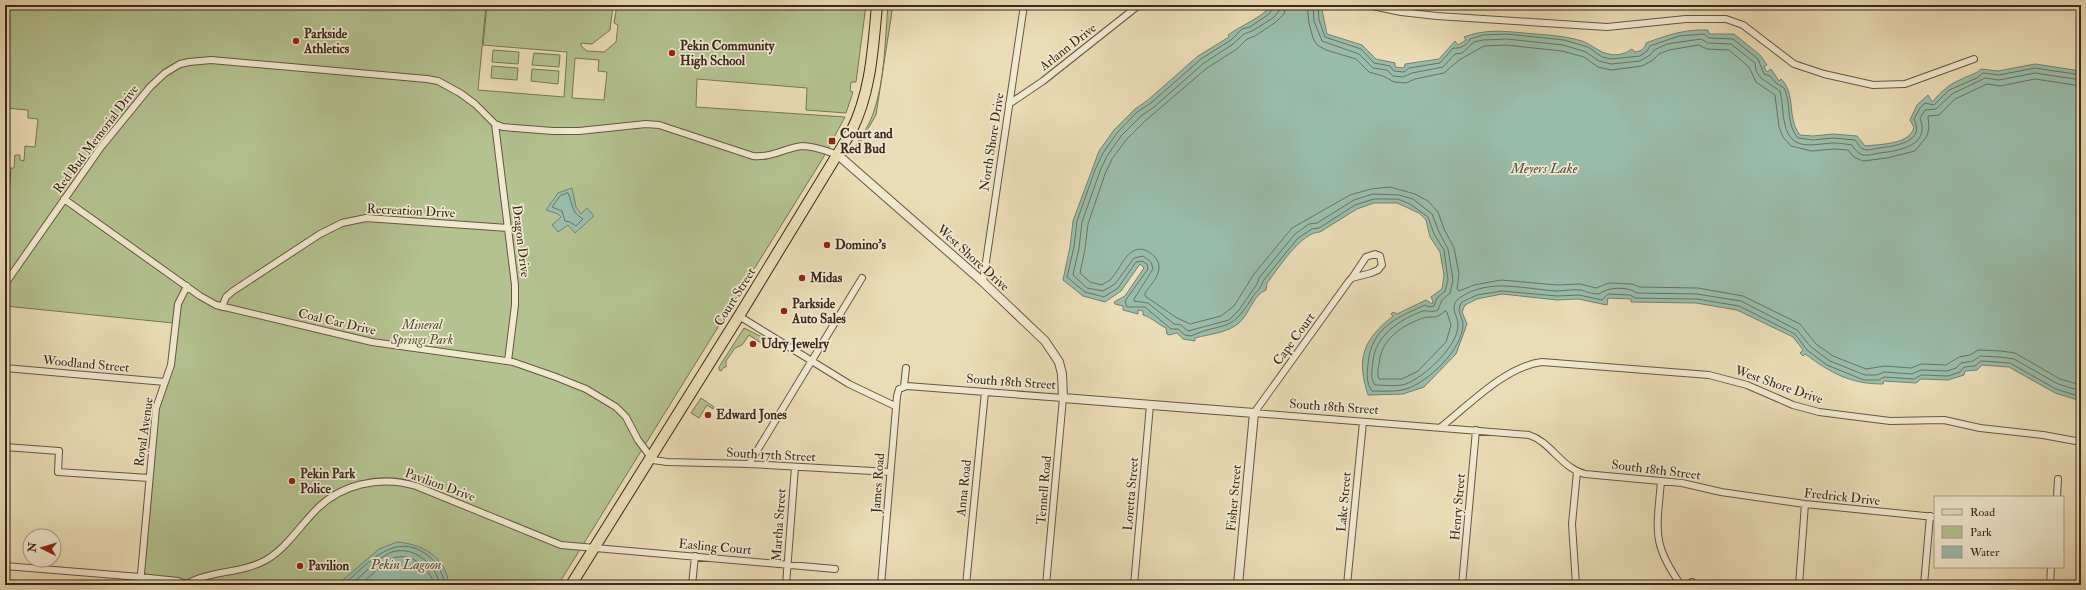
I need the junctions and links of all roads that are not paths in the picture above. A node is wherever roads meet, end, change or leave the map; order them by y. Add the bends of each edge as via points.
1 (877, 5) edge
2 (1024, 5) edge
3 (1139, 5) edge
4 (1368, 5) edge
5 (1974, 59) dead end
6 (1009, 104) junction
7 (495, 124) junction
8 (838, 155) junction
9 (64, 199) junction
10 (508, 228) junction
11 (862, 278) dead end
12 (1352, 278) junction
13 (983, 282) junction
14 (5, 284) edge
15 (187, 286) junction
16 (222, 307) junction
17 (739, 316) junction
18 (508, 361) junction
19 (812, 361) junction
20 (5, 368) edge
21 (906, 368) dead end
22 (165, 382) junction
23 (904, 386) junction
24 (985, 392) junction
25 (1063, 398) junction
26 (1150, 405) junction
27 (896, 406) junction
28 (1254, 413) junction
29 (1363, 422) junction
30 (1441, 427) junction
31 (1476, 430) junction
32 (2081, 442) edge
33 (5, 447) edge
34 (650, 458) junction
35 (749, 464) junction
36 (795, 467) junction
37 (890, 472) junction
38 (1577, 472) junction
39 (149, 478) junction
40 (2058, 479) dead end
41 (1661, 481) junction
42 (2057, 496) edge
43 (1747, 497) joint
44 (1806, 504) junction
45 (1932, 516) edge
46 (593, 548) junction
47 (695, 556) junction
48 (585, 562) junction
49 (787, 565) junction
50 (5, 566) edge
51 (2051, 568) edge
52 (835, 569) dead end
53 (140, 577) junction
54 (140, 585) edge
55 (185, 585) edge
56 (571, 585) edge
57 (576, 585) edge
58 (692, 585) edge
59 (786, 585) edge
60 (881, 585) edge
61 (966, 585) edge
62 (1046, 585) edge
63 (1134, 585) edge
64 (1238, 585) edge
65 (1347, 585) edge
66 (1462, 585) edge
67 (1576, 585) edge
68 (1681, 585) edge
69 (1800, 585) edge
70 (1924, 585) edge
71 (2050, 585) edge

1 - 8 main road, Court Street via 871,65 864,102 859,117
2 - 6 street, North Shore Drive
3 - 6 street, Arlann Drive via 1043,81
4 - 5 street via 1437,16 1607,28 1686,19 1726,19 1743,25 1794,64 1830,76 1872,85 1906,84
6 - 13 street, North Shore Drive
7 - 8 street via 520,130 553,131 659,125 753,156 764,156 801,146 821,148
7 - 9 street, Red Bud Memorial Drive via 475,104 438,81 211,60 189,62 170,70 150,87
7 - 10 street, Dragon Drive
8 - 13 street, West Shore Drive
8 - 17 main road, Court Street
9 - 14 street, Red Bud Memorial Drive
9 - 15 street, Coal Car Drive
10 - 16 street, Recreation Drive via 384,218 353,220 324,232 239,286 226,297
10 - 18 street, Dragon Drive via 515,298
11 - 19 street
12 - 12 street, Cape Court via 1378,270 1382,265 1380,256 1375,254 1366,257
12 - 28 street, Cape Court
13 - 25 street, West Shore Drive via 1053,351 1062,374
15 - 16 street, Coal Car Drive via 206,301
15 - 22 street, Royal Avenue via 175,315 170,365
16 - 18 street, Coal Car Drive via 372,342
17 - 19 street
17 - 34 main road, Court Street
18 - 34 street, Coal Car Drive via 573,384 611,404 626,417
19 - 27 street via 850,384
19 - 35 street
20 - 22 street, Woodland Street
21 - 23 street, James Road
22 - 39 street, Royal Avenue via 156,408
23 - 24 street, South 18th Street
23 - 27 street, James Road via 897,392
24 - 25 street, South 18th Street
24 - 61 street, Anna Road
25 - 26 street, South 18th Street
25 - 62 street, Tennell Road
26 - 28 street, South 18th Street
26 - 63 street, Loretta Street
27 - 37 street, James Road
28 - 29 street, South 18th Street
28 - 64 street, Fisher Street
29 - 30 street, South 18th Street
29 - 65 street, Lake Street
30 - 31 street, South 18th Street
30 - 32 street, West Shore Drive via 1507,374 1526,365 1547,362 1709,375 1747,385 1793,405 1819,412 1890,421 1944,420 1980,428
31 - 38 street, South 18th Street via 1535,437
31 - 66 street, Henry Street
33 - 39 street via 59,452 58,472
34 - 35 street, South 17th Street via 667,462
34 - 46 main road, Court Street
35 - 36 street, South 17th Street
36 - 37 street, South 17th Street
36 - 49 street, Martha Street
37 - 60 street, James Road
38 - 41 street, South 18th Street
38 - 67 street via 1572,524
39 - 53 street, Royal Avenue
40 - 42 street
41 - 43 street, South 18th Street via 1691,484
41 - 68 street via 1658,543 1663,557
43 - 44 street, Fredrick Drive
44 - 45 street, Fredrick Drive
44 - 69 street
45 - 70 street
46 - 47 street, Easling Court
46 - 48 main road, Court Street
46 - 55 street, Pavilion Drive via 550,542 416,486 386,480 350,488 328,499 276,554 264,561 205,576
47 - 49 street, Easling Court
47 - 58 street
48 - 56 main road, Court Street
48 - 57 street
49 - 52 street, Easling Court
49 - 59 street, Martha Street
50 - 53 street
51 - 71 street
53 - 54 street, Royal Avenue
53 - 55 street via 178,581

